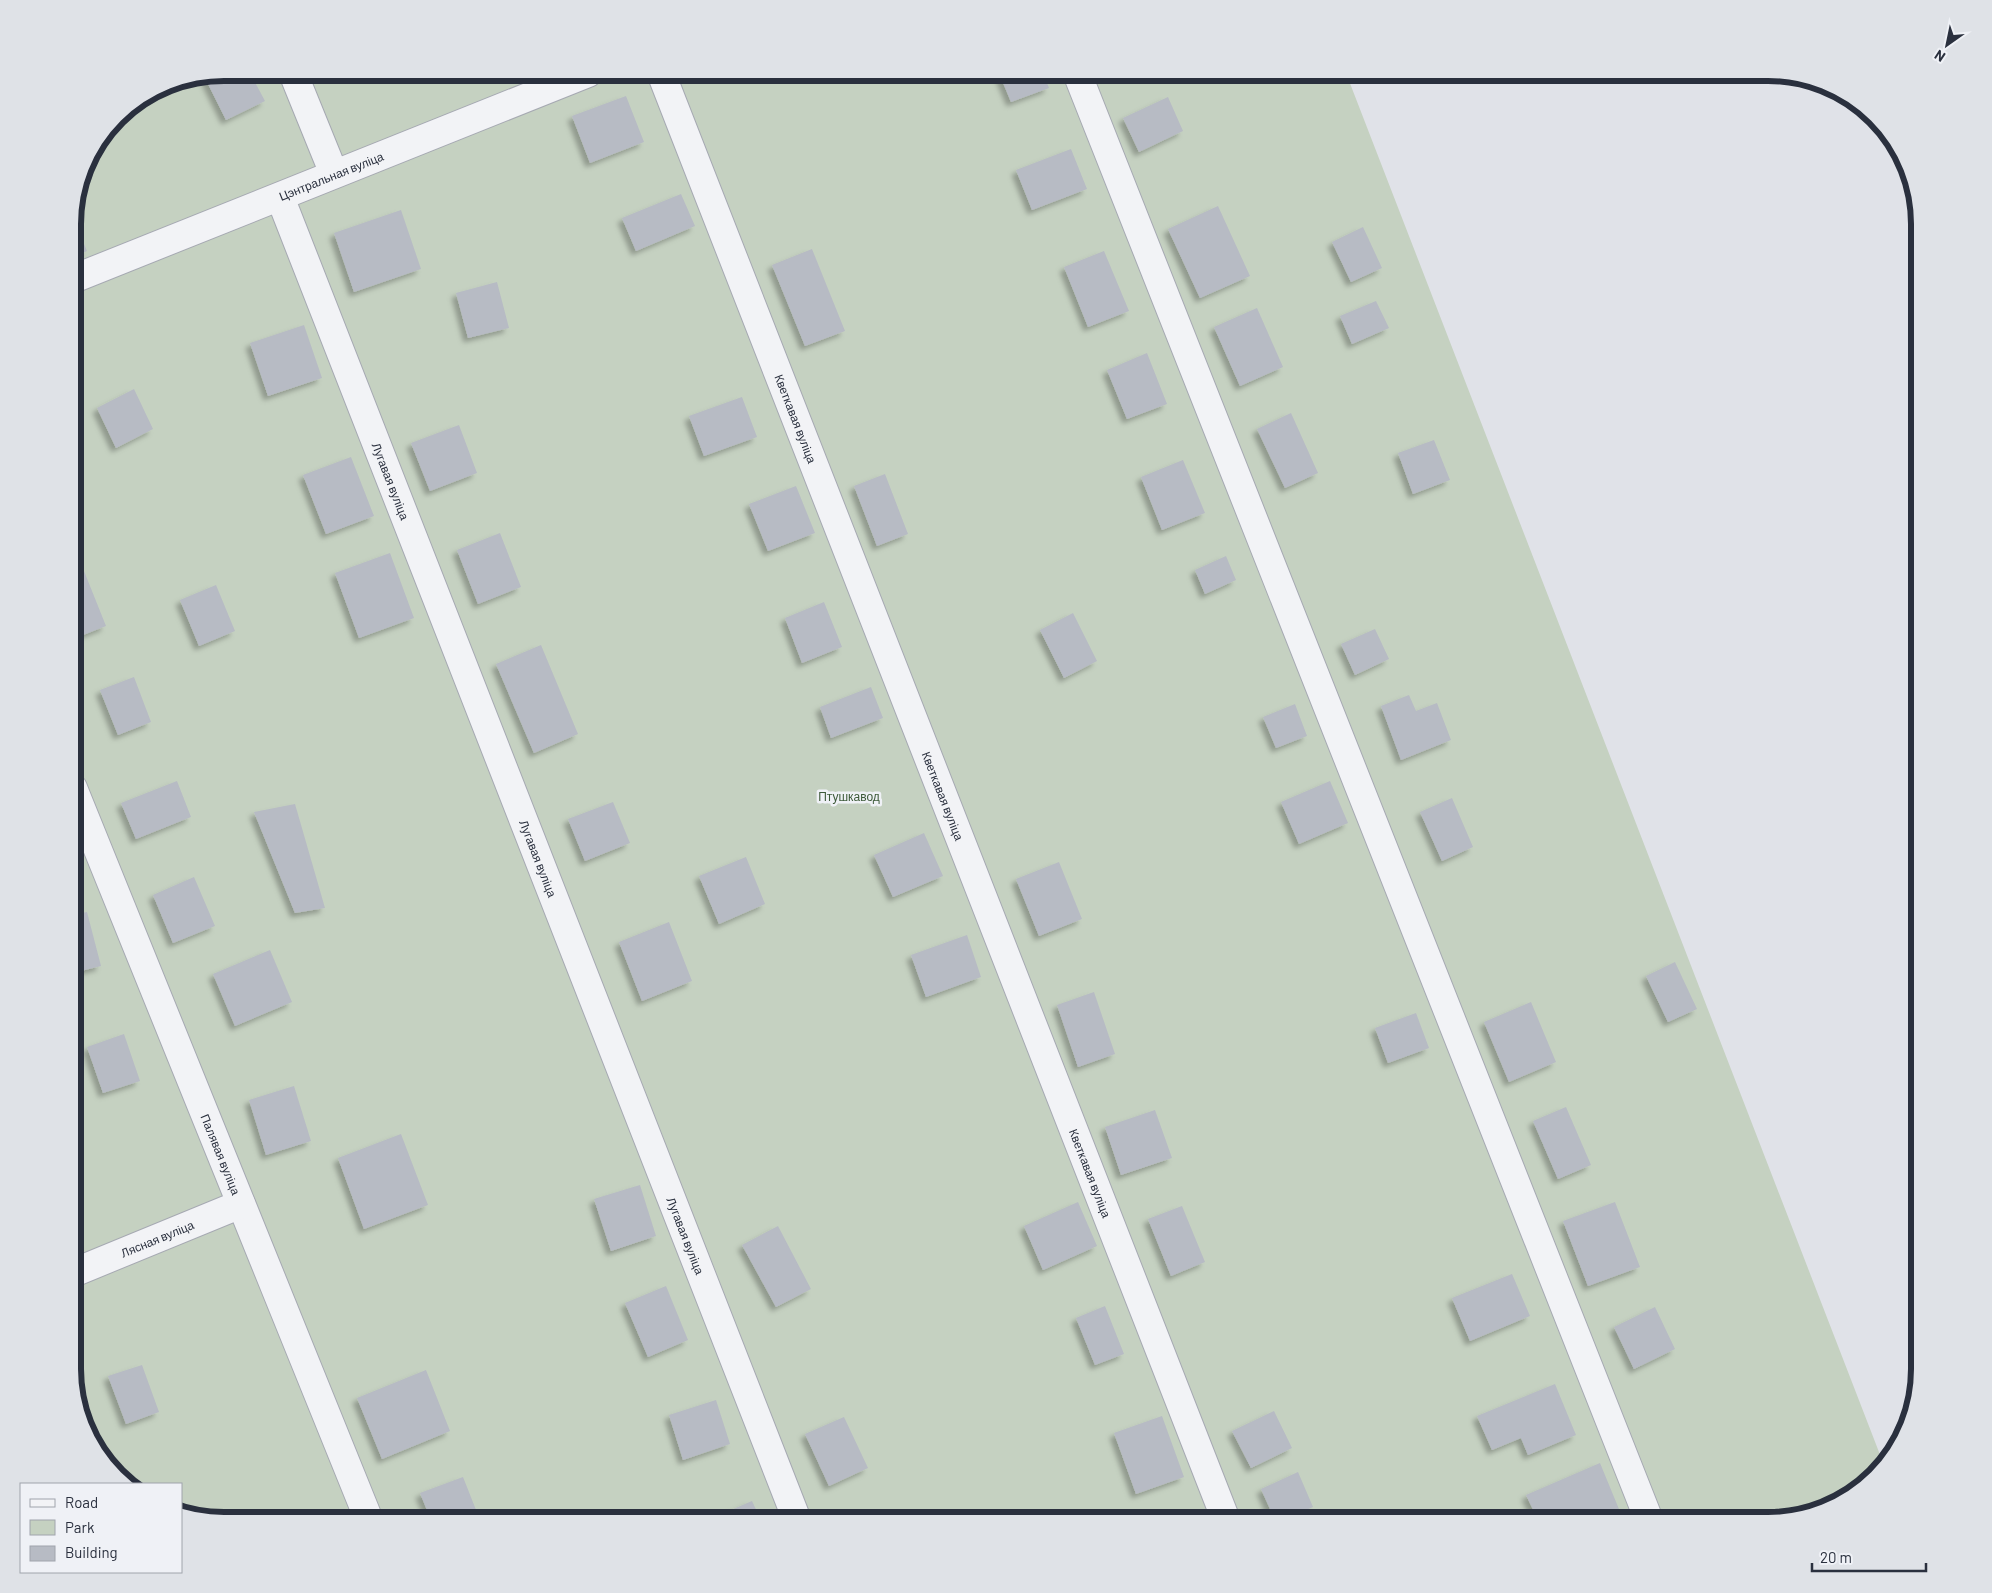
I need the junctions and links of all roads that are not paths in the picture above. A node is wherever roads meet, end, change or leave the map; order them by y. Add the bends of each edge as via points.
1 (1081, 81) edge
2 (297, 82) edge
3 (564, 82) edge
4 (665, 82) edge
5 (334, 174) junction
6 (280, 197) junction
7 (82, 275) edge
8 (82, 810) edge
9 (241, 1204) junction
10 (82, 1269) edge
11 (366, 1512) edge
12 (794, 1512) edge
13 (1223, 1512) edge
14 (1646, 1512) edge

1 - 14 street
2 - 5 street
3 - 5 street, Цэнтральная вуліца
4 - 13 street, Кветкавая вуліца
5 - 6 street, Цэнтральная вуліца
6 - 7 street, Цэнтральная вуліца
6 - 12 street, Лугавая вуліца
8 - 9 street, Палявая вуліца
9 - 10 street, Лясная вуліца
9 - 11 street, Палявая вуліца

